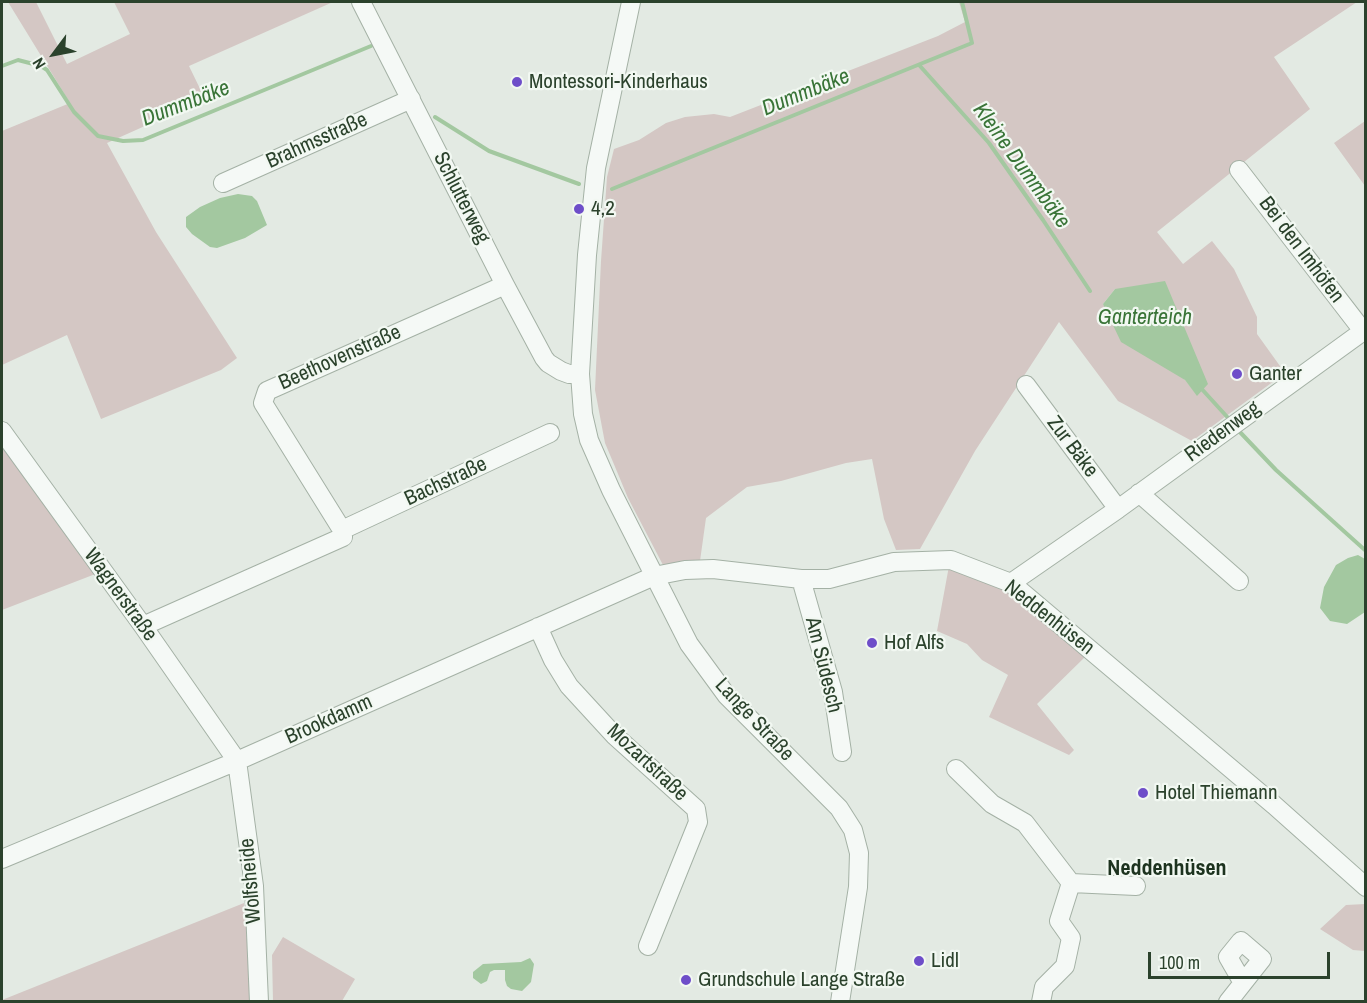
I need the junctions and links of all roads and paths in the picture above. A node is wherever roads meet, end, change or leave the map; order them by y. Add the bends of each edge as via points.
1 (361, 2) edge
2 (631, 2) edge
3 (411, 99) junction
4 (1239, 170) dead end
5 (223, 183) dead end
6 (505, 285) junction
7 (1364, 330) edge
8 (580, 374) junction
9 (1026, 385) dead end
10 (2, 430) edge
11 (550, 433) dead end
12 (1139, 493) junction
13 (1118, 509) junction
14 (342, 530) junction
15 (654, 576) junction
16 (801, 579) junction
17 (1239, 581) dead end
18 (1011, 583) junction
19 (143, 626) junction
20 (538, 627) junction
21 (842, 752) dead end
22 (237, 761) junction
23 (956, 769) dead end
24 (2, 859) edge
25 (1071, 883) junction
26 (1136, 886) dead end
27 (1365, 887) edge
28 (648, 946) dead end
29 (1243, 983) dead end
30 (259, 1002) edge
31 (840, 1002) edge
32 (1041, 1002) edge
33 (1228, 1002) edge

1 - 3 street, Schlutterweg
2 - 8 street, Lange Straße via 596,168 586,255
3 - 5 street, Brahmsstraße
3 - 6 street, Schlutterweg
4 - 7 street, Bei den Imhöfen
6 - 8 street, Schlutterweg via 548,363 569,374
6 - 14 street, Beethovenstraße via 267,391 263,403
7 - 12 street, Riedenweg
8 - 15 street, Lange Straße via 589,440
9 - 13 street, Zur Bäke
10 - 19 street, Wagnerstraße
11 - 14 street, Bachstraße
12 - 13 street, Riedenweg
12 - 17 street
13 - 18 street, Riedenweg
14 - 19 street via 340,539
15 - 16 street, Neddenhüsen via 714,569
15 - 20 street, Brookdamm
15 - 31 street, Lange Straße via 689,644 727,696 839,808 853,830 859,853 858,887
16 - 18 street, Neddenhüsen via 829,579 894,562 951,560
16 - 21 street, Am Südesch via 833,692
18 - 27 street, Neddenhüsen
19 - 22 street, Wagnerstraße
20 - 22 street, Brookdamm
20 - 28 street, Mozartstraße via 569,686 615,735 696,808 698,822 689,848
22 - 24 street, Brookdamm
22 - 30 street, Wolfsheide via 254,886
23 - 25 street via 992,804 1025,823
25 - 26 street
25 - 32 street via 1059,921 1071,938 1065,966 1044,987
29 - 33 street

